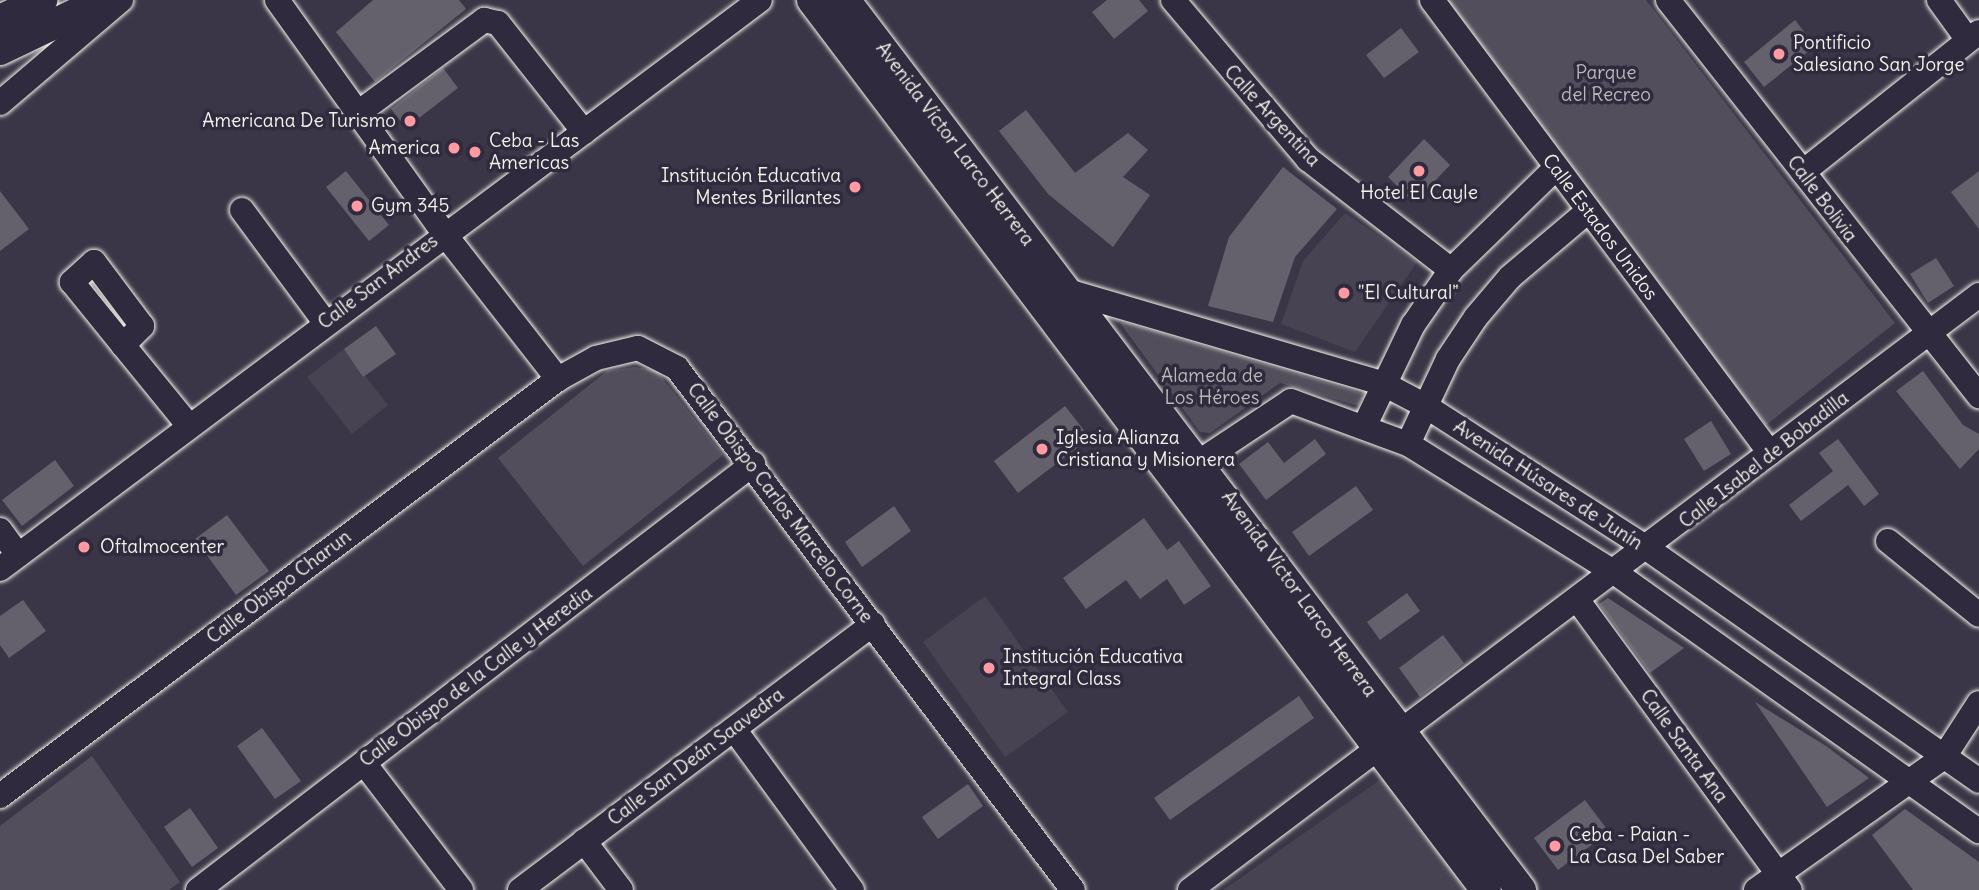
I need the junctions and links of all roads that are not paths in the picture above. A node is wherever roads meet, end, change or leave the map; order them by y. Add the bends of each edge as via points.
1 (42, 0) edge
2 (104, 0) edge
3 (121, 0) edge
4 (277, 0) edge
5 (760, 0) edge
6 (812, 0) edge
7 (845, 0) edge
8 (1173, 0) edge
9 (1432, 0) edge
10 (1668, 0) edge
11 (1938, 0) edge
12 (0, 20) edge
13 (1974, 36) edge
14 (0, 50) edge
15 (0, 103) edge
16 (358, 113) junction
17 (584, 132) junction
18 (1556, 168) junction
19 (1803, 172) junction
20 (242, 210) dead end
21 (1588, 211) junction
22 (443, 232) junction
23 (1451, 270) junction
24 (1067, 291) junction
25 (1979, 295) edge
26 (325, 322) junction
27 (1926, 336) junction
28 (122, 345) dead end
29 (558, 379) junction
30 (1382, 383) junction
31 (1979, 396) edge
32 (1424, 405) junction
33 (1365, 425) junction
34 (189, 426) junction
35 (1408, 444) junction
36 (1770, 453) junction
37 (753, 464) junction
38 (1189, 469) junction
39 (0, 530) edge
40 (1888, 541) dead end
41 (1648, 550) junction
42 (9, 562) edge
43 (1617, 574) junction
44 (1579, 602) junction
45 (1979, 615) edge
46 (873, 624) junction
47 (1979, 703) edge
48 (734, 729) junction
49 (1390, 741) junction
50 (1944, 757) junction
51 (364, 762) junction
52 (1979, 781) edge
53 (1909, 783) junction
54 (0, 796) edge
55 (1979, 831) edge
56 (584, 841) junction
57 (1784, 882) edge
58 (198, 890) edge
59 (461, 890) edge
60 (520, 890) edge
61 (621, 890) edge
62 (852, 890) edge
63 (1073, 890) edge
64 (1191, 890) edge
65 (1486, 890) edge
66 (1521, 890) edge
67 (1756, 890) edge

1 - 12 main road
2 - 14 main road
3 - 15 street
4 - 16 street
5 - 17 street, Calle San Andres
6 - 38 main road, Avenida Víctor Larco Herrera
7 - 24 main road, Avenida Víctor Larco Herrera
8 - 23 street, Calle Argentina via 1308,159
9 - 18 street, Calle Estados Unidos
10 - 19 street, Calle Bolivia
11 - 13 street
13 - 19 street
16 - 17 street via 484,20 498,23
16 - 22 street
17 - 22 street, Calle San Andres
18 - 21 street, Calle Estados Unidos
18 - 23 street
19 - 27 street, Calle Bolivia
20 - 26 street
21 - 32 street via 1510,277 1476,317
21 - 36 street, Calle Estados Unidos
22 - 26 street, Calle San Andres
22 - 29 street
23 - 30 street
24 - 30 street, Avenida Húsares de Junín
24 - 38 main road, Avenida Víctor Larco Herrera
25 - 27 street, Calle Isabel de Bobadilla
26 - 34 street, Calle San Andres
27 - 31 street, Calle Bolivia
27 - 36 street, Calle Isabel de Bobadilla
28 - 34 street
29 - 37 street, Calle Obispo Carlos Marcelo Corne via 596,358 638,348 677,368
29 - 54 street, Calle Obispo Charun
30 - 32 street, Avenida Húsares de Junín
30 - 33 street
32 - 35 street
32 - 41 street, Avenida Húsares de Junín
33 - 35 street, Avenida Húsares de Junín
33 - 38 street, Avenida Húsares de Junín via 1290,401
34 - 42 street, Calle San Andres
35 - 43 street, Avenida Húsares de Junín
36 - 41 street, Calle Isabel de Bobadilla
37 - 46 street, Calle Obispo Carlos Marcelo Corne
37 - 51 street, Calle Obispo de la Calle y Heredia
38 - 49 main road, Avenida Víctor Larco Herrera
39 - 42 street
40 - 45 street
41 - 43 street, Calle Isabel de Bobadilla
41 - 50 street, Avenida Húsares de Junín
43 - 44 street, Calle Isabel de Bobadilla
43 - 53 street, Avenida Húsares de Junín
44 - 49 street, Calle Isabel de Bobadilla
44 - 57 street, Calle Santa Ana
46 - 48 street, Calle San Deán Saavedra
46 - 63 street, Calle Obispo Carlos Marcelo Corne
47 - 50 street
48 - 56 street, Calle San Deán Saavedra
48 - 62 street
49 - 64 street, Calle Isabel de Bobadilla
49 - 65 main road, Avenida Víctor Larco Herrera
49 - 66 main road, Avenida Víctor Larco Herrera
50 - 52 street, Avenida Húsares de Junín
50 - 53 street
51 - 58 street, Calle Obispo de la Calle y Heredia
51 - 59 street
53 - 55 street, Avenida Húsares de Junín
53 - 57 street
56 - 60 street, Calle San Deán Saavedra
56 - 61 street
57 - 67 street

